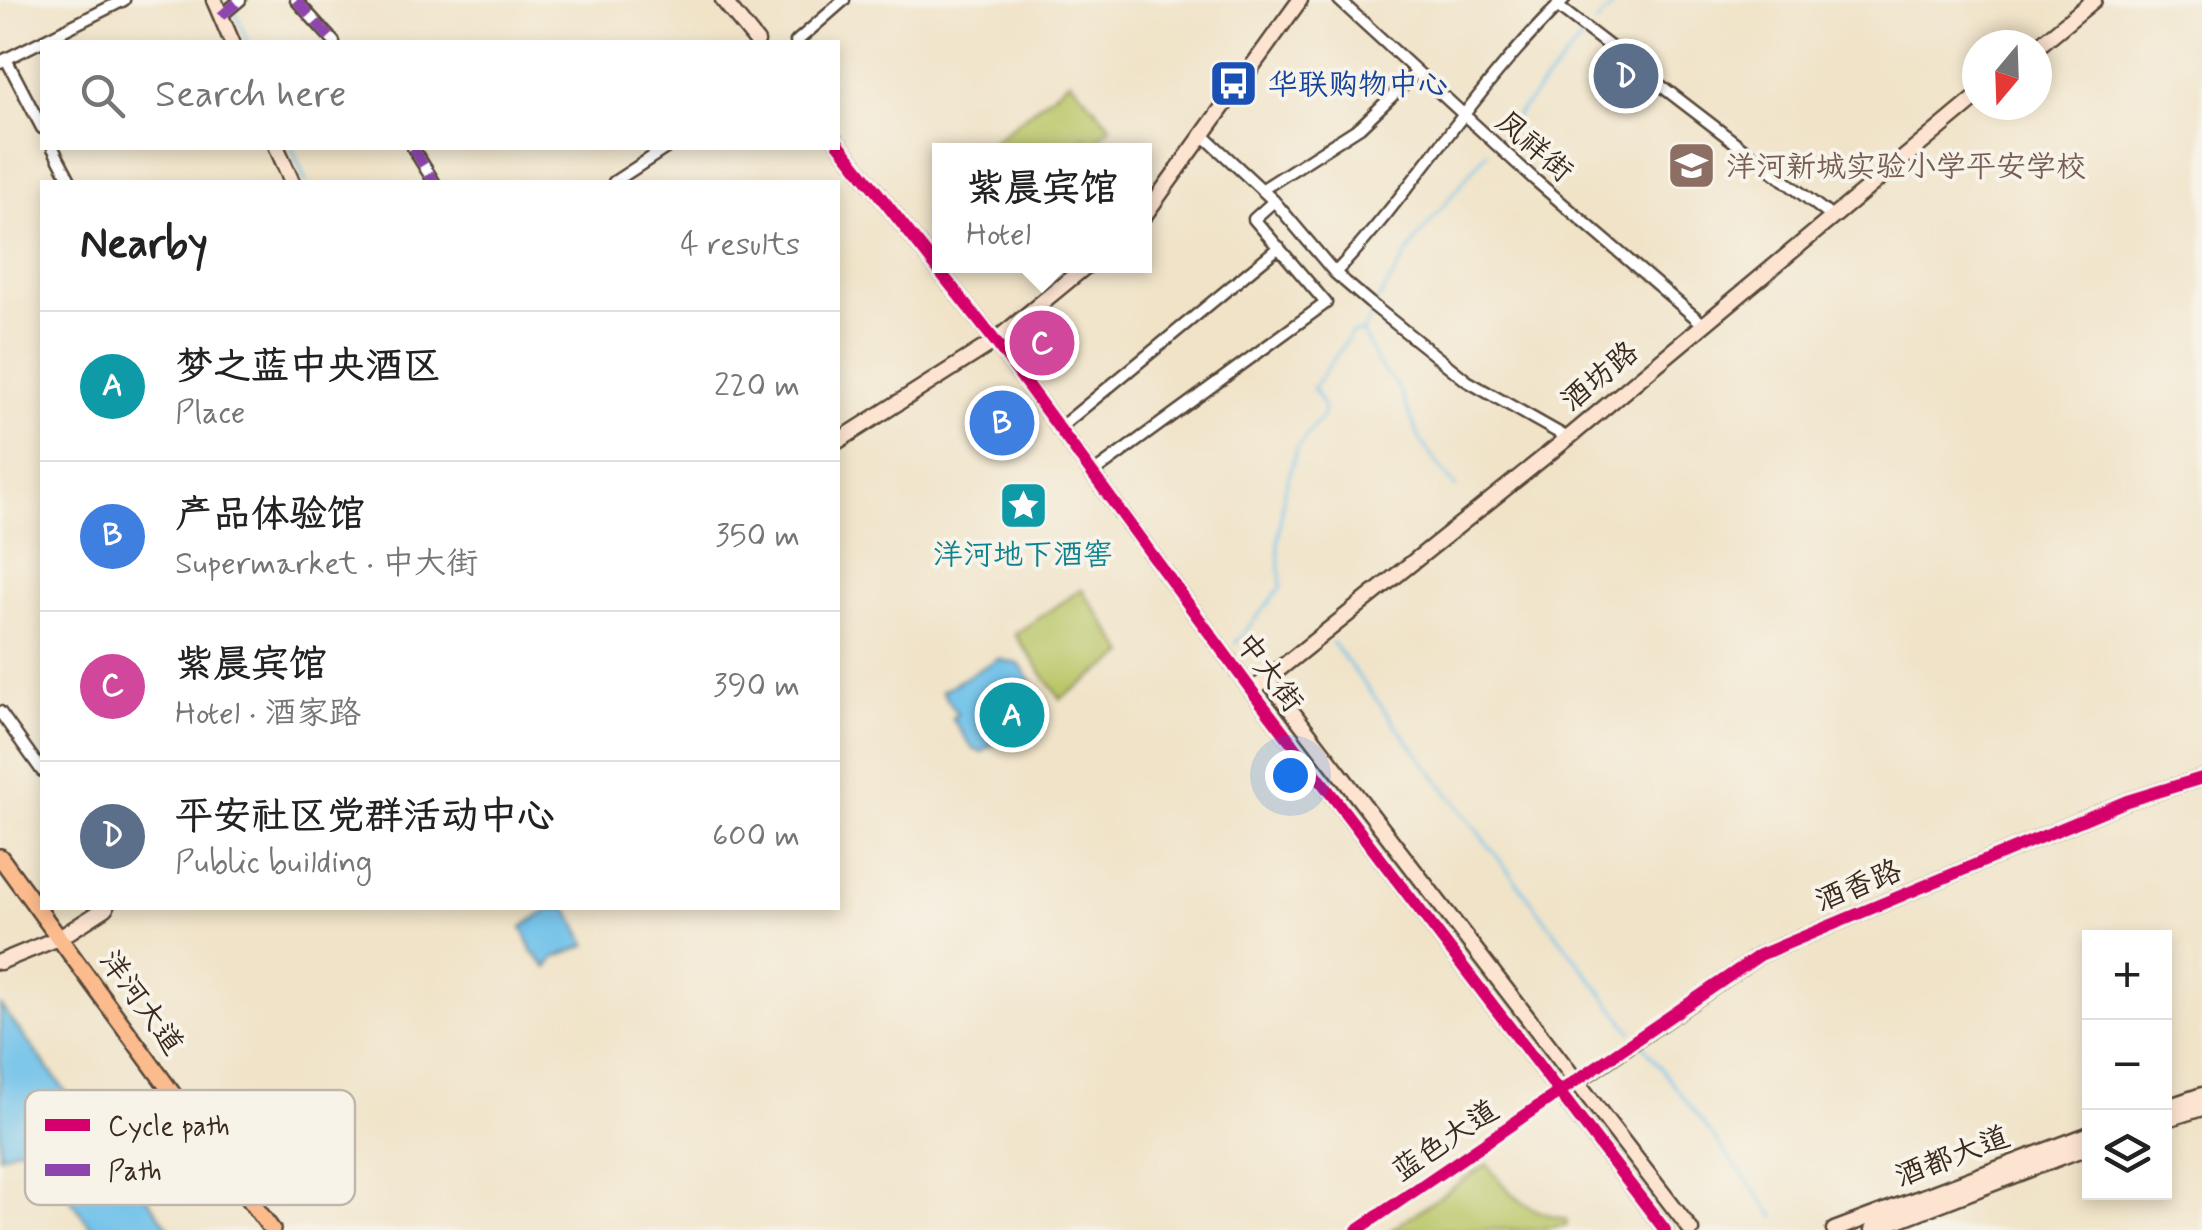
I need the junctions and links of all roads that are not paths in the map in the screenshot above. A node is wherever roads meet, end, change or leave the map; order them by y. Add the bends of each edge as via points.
1 (124, 0) edge
2 (214, 0) edge
3 (296, 0) edge
4 (723, 0) edge
5 (844, 0) edge
6 (1300, 0) edge
7 (1339, 0) edge
8 (2094, 0) edge
9 (1560, 3) edge
10 (232, 7) edge
11 (2052, 35) edge
12 (45, 40) edge
13 (232, 40) edge
14 (332, 40) edge
15 (755, 40) edge
16 (798, 40) edge
17 (40, 42) edge
18 (3, 61) edge
19 (1416, 73) junction
20 (1962, 110) edge
21 (1463, 116) junction
22 (40, 125) edge
23 (1202, 134) junction
24 (840, 146) edge
25 (53, 150) edge
26 (277, 150) edge
27 (415, 150) edge
28 (663, 150) edge
29 (70, 180) edge
30 (291, 180) edge
31 (433, 180) edge
32 (617, 180) edge
33 (1262, 188) junction
34 (1274, 200) junction
35 (1152, 205) edge
36 (1832, 218) junction
37 (1279, 247) junction
38 (932, 262) edge
39 (941, 273) edge
40 (1078, 273) edge
41 (1335, 273) junction
42 (1702, 324) junction
43 (995, 342) junction
44 (1058, 430) junction
45 (1568, 438) junction
46 (840, 440) edge
47 (1094, 474) junction
48 (1267, 678) junction
49 (1252, 691) junction
50 (0, 712) edge
51 (40, 768) edge
52 (2202, 778) edge
53 (0, 857) edge
54 (0, 872) edge
55 (103, 910) edge
56 (57, 938) junction
57 (0, 962) edge
58 (1576, 1081) junction
59 (162, 1090) edge
60 (169, 1090) edge
61 (1561, 1092) junction
62 (2202, 1096) edge
63 (2172, 1105) edge
64 (2202, 1108) edge
65 (2172, 1117) edge
66 (2082, 1137) edge
67 (2082, 1149) edge
68 (242, 1205) edge
69 (254, 1205) edge
70 (259, 1230) edge
71 (272, 1230) edge
72 (1357, 1230) edge
73 (1665, 1230) edge
74 (1691, 1230) edge
75 (1834, 1230) edge
76 (1872, 1230) edge

1 - 12 street
2 - 10 street
3 - 14 street
4 - 15 street
5 - 16 street
6 - 23 street
7 - 19 street, 凤祥街
8 - 11 street
9 - 21 street via 1514,48
9 - 36 street
10 - 13 street
17 - 18 street
18 - 22 street
19 - 21 street, 凤祥街
19 - 33 street via 1360,127
20 - 36 street, 酒坊路
21 - 41 street via 1385,220
21 - 42 street, 凤祥街
23 - 33 street
23 - 35 street
24 - 38 street, 中大街
25 - 29 street
26 - 30 street
27 - 31 street
28 - 32 street
33 - 34 street
34 - 37 street via 1254,219
34 - 41 street
36 - 42 street, 酒坊路
37 - 44 street
37 - 47 street via 1326,303
39 - 43 street, 中大街
40 - 43 street
41 - 45 street via 1467,381
42 - 45 street, 酒坊路
43 - 44 street, 中大街
43 - 46 street
44 - 47 street, 中大街
45 - 48 street, 酒坊路
47 - 49 street, 中大街
48 - 49 street, 酒坊路
48 - 58 street, 中大街
49 - 61 street, 中大街
50 - 51 street
52 - 58 street, 酒香路 via 2127,802 1760,955
53 - 56 main road, 洋河大道
54 - 56 main road, 洋河大道
55 - 56 street
56 - 57 street
56 - 59 main road, 洋河大道
56 - 60 main road, 洋河大道
58 - 61 street, 酒香路
58 - 74 street, 中大街
61 - 72 street, 蓝色大道
61 - 73 street, 中大街
62 - 63 street
64 - 65 street
66 - 75 street, 酒都大道
67 - 76 street, 酒都大道
68 - 70 main road, 洋河大道
69 - 71 main road, 洋河大道

